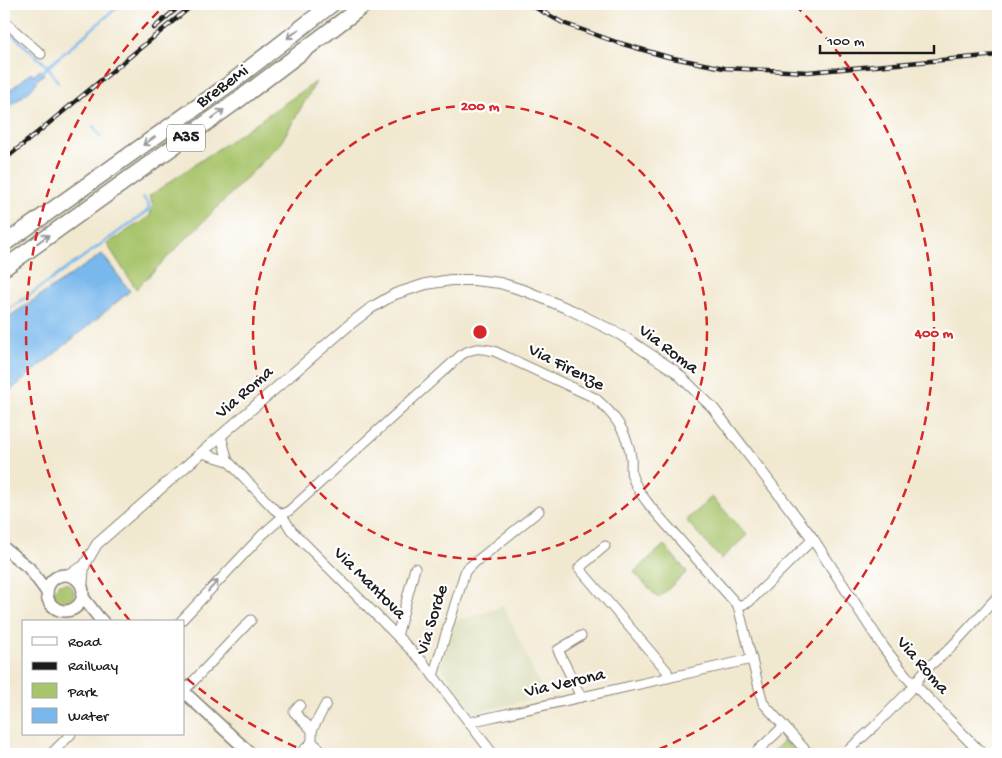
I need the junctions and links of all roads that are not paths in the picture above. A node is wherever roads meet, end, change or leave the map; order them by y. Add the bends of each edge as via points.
1 (332, 4) edge
2 (365, 4) edge
3 (4, 21) edge
4 (41, 54) dead end
5 (4, 244) edge
6 (4, 268) edge
7 (221, 436) junction
8 (202, 453) junction
9 (228, 461) junction
10 (539, 511) dead end
11 (282, 515) junction
12 (813, 539) junction
13 (605, 546) dead end
14 (4, 548) edge
15 (84, 566) junction
16 (28, 568) junction
17 (415, 568) dead end
18 (62, 576) junction
19 (47, 592) junction
20 (82, 592) junction
21 (998, 596) edge
22 (738, 606) junction
23 (72, 609) junction
24 (101, 620) edge
25 (182, 620) edge
26 (251, 620) dead end
27 (397, 636) junction
28 (581, 636) dead end
29 (752, 659) junction
30 (433, 676) junction
31 (668, 678) junction
32 (914, 685) junction
33 (185, 691) edge
34 (185, 693) edge
35 (581, 697) junction
36 (326, 704) dead end
37 (300, 705) dead end
38 (470, 724) junction
39 (784, 726) junction
40 (312, 730) junction
41 (69, 736) edge
42 (312, 742) junction
43 (52, 754) edge
44 (251, 754) edge
45 (300, 754) edge
46 (315, 754) edge
47 (493, 754) edge
48 (754, 754) edge
49 (810, 754) edge
50 (844, 754) edge
51 (982, 754) edge

1 -> 5 highway, BreBeMi / A35 via 228,85
6 -> 2 highway, BreBeMi / A35 via 237,101
3 - 4 street
7 - 8 street, Via Roma
7 - 9 street, Via Roma
7 - 12 street, Via Roma via 349,324 395,294 451,280 500,283 571,310 621,335 675,371 713,408
8 - 9 street, Via Roma
8 - 15 street, Via Roma via 97,544
9 - 11 street, Via Roma
10 - 30 street, Via Sorde via 468,568
11 - 22 street, Via Firenze via 460,355 480,348 595,398 608,409 617,419 625,437 631,456 631,474 638,490
25 -> 11 street, Via Firenze
11 - 27 street, Via Mantova via 291,530
12 - 22 street via 749,602
12 - 32 street, Via Roma via 884,648
13 - 31 street via 579,568 667,672
14 - 16 main road
15 - 18 street
15 - 20 street, Via Roma
16 - 18 main road
16 - 19 main road
17 - 27 street
18 - 19 main road via 50,583
18 - 20 main road via 76,579
19 - 23 main road via 54,608
20 - 23 main road via 80,602
20 - 24 main road
21 - 32 street
22 - 29 street, Via Firenze
23 - 24 main road
26 - 33 street
27 - 30 street, Via Mantova
28 - 35 street via 558,650
29 - 31 street, Via Verona
29 - 39 street, Via Firenze via 763,703
30 - 38 street, Via Sorde
31 - 35 street, Via Verona
32 - 50 street
32 - 51 street, Via Roma
34 - 44 main road
35 - 38 street, Via Verona
36 - 40 street
37 - 40 street via 294,712
38 - 47 street, Via Sorde
39 - 48 street
39 - 49 street, Via Firenze
40 - 42 street
41 - 43 street
42 - 45 street
42 - 46 street via 320,750

